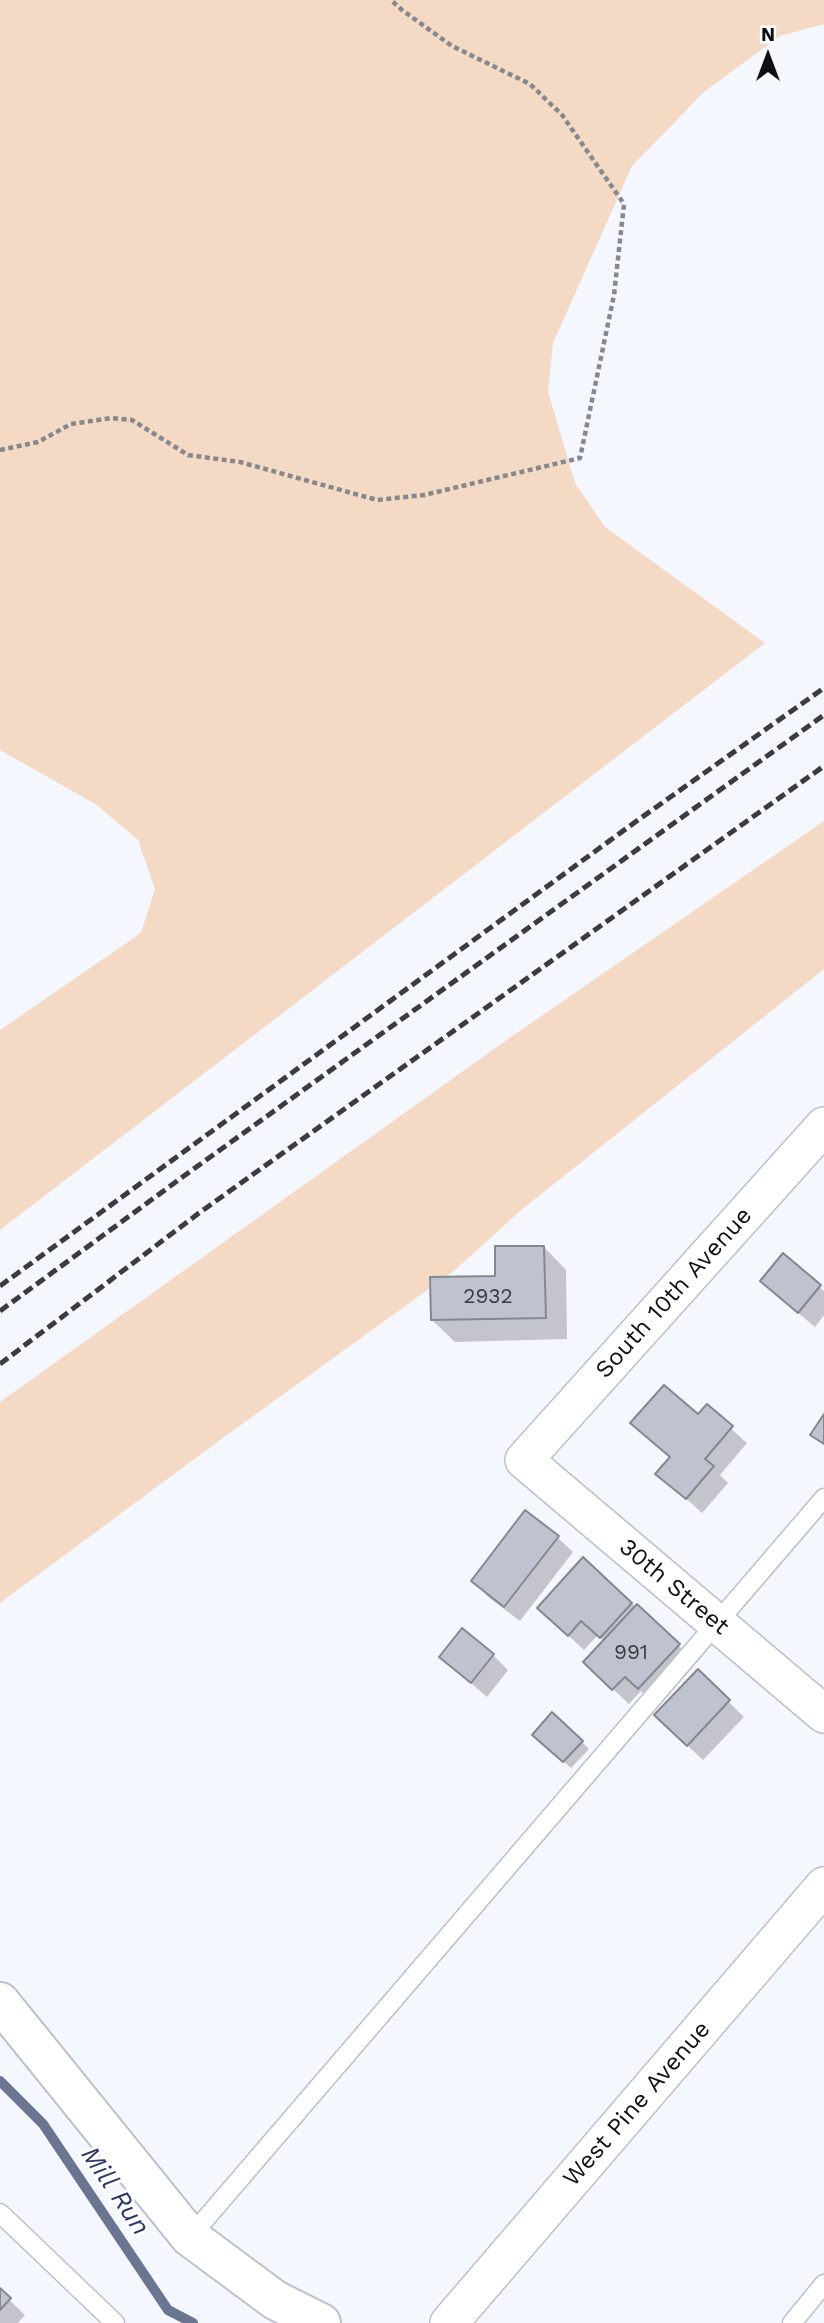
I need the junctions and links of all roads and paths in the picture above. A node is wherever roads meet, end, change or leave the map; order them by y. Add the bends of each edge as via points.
1 (391, 0) edge
2 (0, 450) edge
3 (824, 1126) edge
4 (524, 1460) joint
5 (824, 1498) edge
6 (716, 1622) junction
7 (824, 1714) edge
8 (824, 1886) edge
9 (0, 2002) edge
10 (0, 2213) edge
11 (190, 2237) junction
12 (824, 2284) edge
13 (115, 2323) edge
14 (321, 2323) edge
15 (449, 2323) edge
16 (792, 2323) edge

1 - 2 path via 452,46 530,84 562,115 624,204 614,295 580,458 424,495 377,500 240,462 188,454 132,420 71,424 38,442
3 - 4 street, South 10th Avenue
4 - 6 street, 30th Street
5 - 6 lane
6 - 7 street, 30th Street
6 - 11 lane
8 - 15 street, West Pine Avenue
9 - 11 main road
10 - 13 lane
11 - 14 main road via 275,2300
12 - 16 lane

